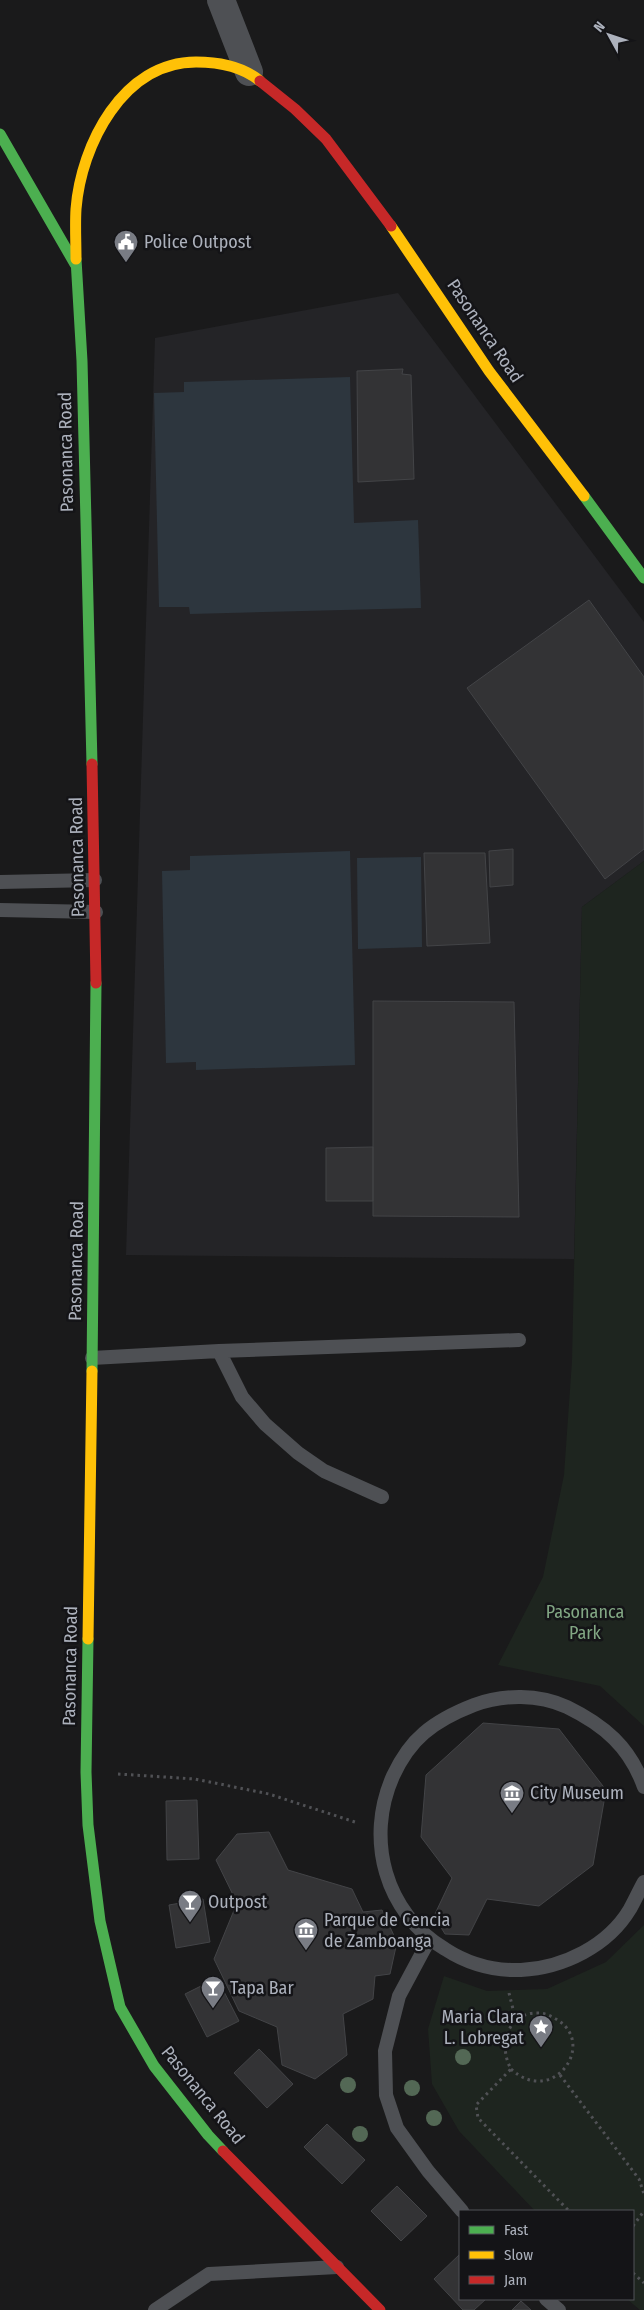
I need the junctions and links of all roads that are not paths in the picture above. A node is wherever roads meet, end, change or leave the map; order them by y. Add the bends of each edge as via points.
1 (221, 0) edge
2 (249, 72) junction
3 (0, 134) edge
4 (76, 265) junction
5 (644, 578) edge
6 (95, 880) junction
7 (0, 882) edge
8 (0, 910) edge
9 (96, 912) junction
10 (519, 1340) dead end
11 (219, 1350) junction
12 (92, 1358) junction
13 (382, 1497) dead end
14 (644, 1787) edge
15 (644, 1882) edge
16 (429, 1940) junction
17 (461, 2210) edge
18 (337, 2267) junction
19 (547, 2300) edge
20 (154, 2310) edge
21 (380, 2310) edge
22 (560, 2310) edge

1 - 2 street
2 - 4 street, Pasonanca Road via 210,62 185,62 158,69 121,98 100,126 86,161 76,208
2 - 5 street, Pasonanca Road via 295,109 326,139 350,169 489,371
3 - 4 street
4 - 6 street, Pasonanca Road
6 - 7 lane
6 - 9 street, Pasonanca Road
8 - 9 lane
9 - 12 street, Pasonanca Road
10 - 11 lane
11 - 12 lane
11 - 13 lane via 242,1396 266,1424 298,1453 324,1471
12 - 18 street, Pasonanca Road via 88,1825 100,1921 120,2007 154,2066 208,2135
14 - 16 lane via 639,1772 618,1742 591,1719 558,1703 523,1696 487,1700 452,1713 423,1734 400,1762 385,1795 379,1831 382,1862 391,1891 407,1918
15 - 16 lane via 629,1911 605,1938 575,1958 540,1969 504,1970 463,1961
16 - 17 lane via 399,1996 385,2050 386,2095 397,2128
18 - 20 lane via 209,2274
18 - 21 street, Pasonanca Road
19 - 22 lane

